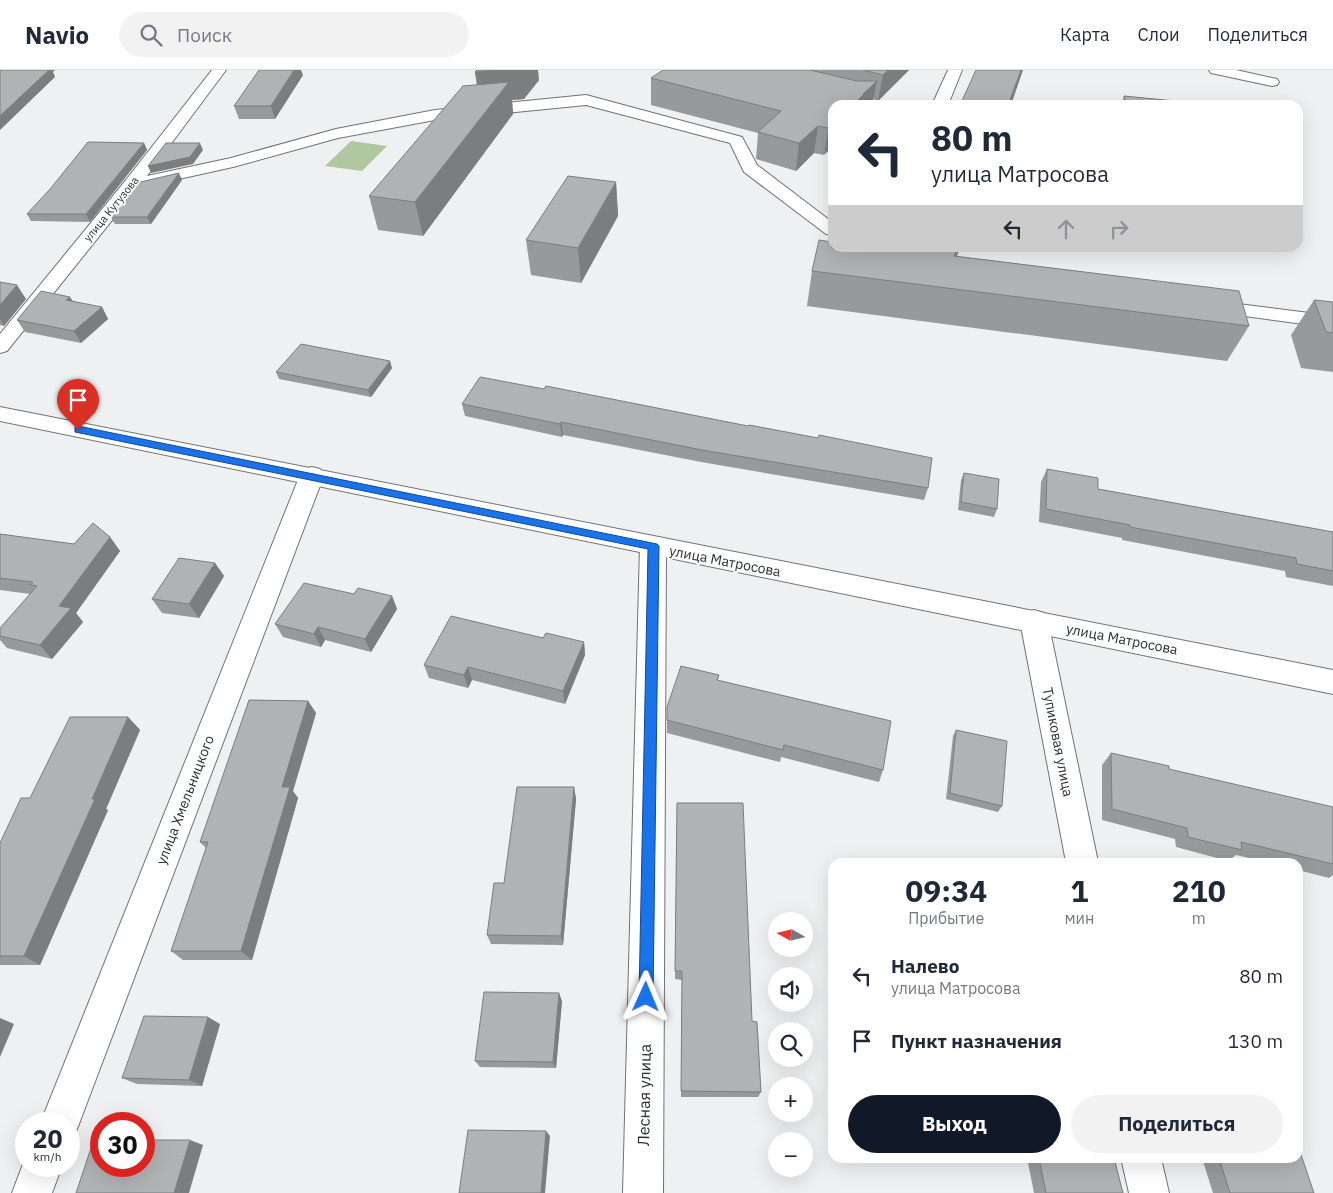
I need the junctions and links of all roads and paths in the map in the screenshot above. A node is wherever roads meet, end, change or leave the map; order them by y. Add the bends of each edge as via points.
1 (219, 70) edge
2 (955, 70) edge
3 (1216, 70) edge
4 (1272, 82) dead end
5 (942, 100) edge
6 (132, 184) junction
7 (828, 227) edge
8 (1185, 303) edge
9 (1333, 322) edge
10 (0, 347) edge
11 (0, 414) edge
12 (312, 476) junction
13 (653, 546) junction
14 (1034, 621) junction
15 (1333, 682) edge
16 (1081, 858) edge
17 (64, 1112) edge
18 (1142, 1163) edge
19 (38, 1177) edge
20 (32, 1193) edge
21 (643, 1193) edge
22 (1148, 1193) edge

1 - 6 street, улица Кутузова
2 - 5 street
3 - 4 street
6 - 7 street via 233,162 336,134 435,115 586,100 736,140 750,168
6 - 10 street, улица Кутузова
8 - 9 street
11 - 12 street, улица Матросова
12 - 13 street, улица Матросова
12 - 17 street, улица Хмельницкого
13 - 14 street, улица Матросова
13 - 21 street, Лесная улица
14 - 15 street, улица Матросова
14 - 16 street, Тупиковая улица
18 - 22 street
19 - 20 street

